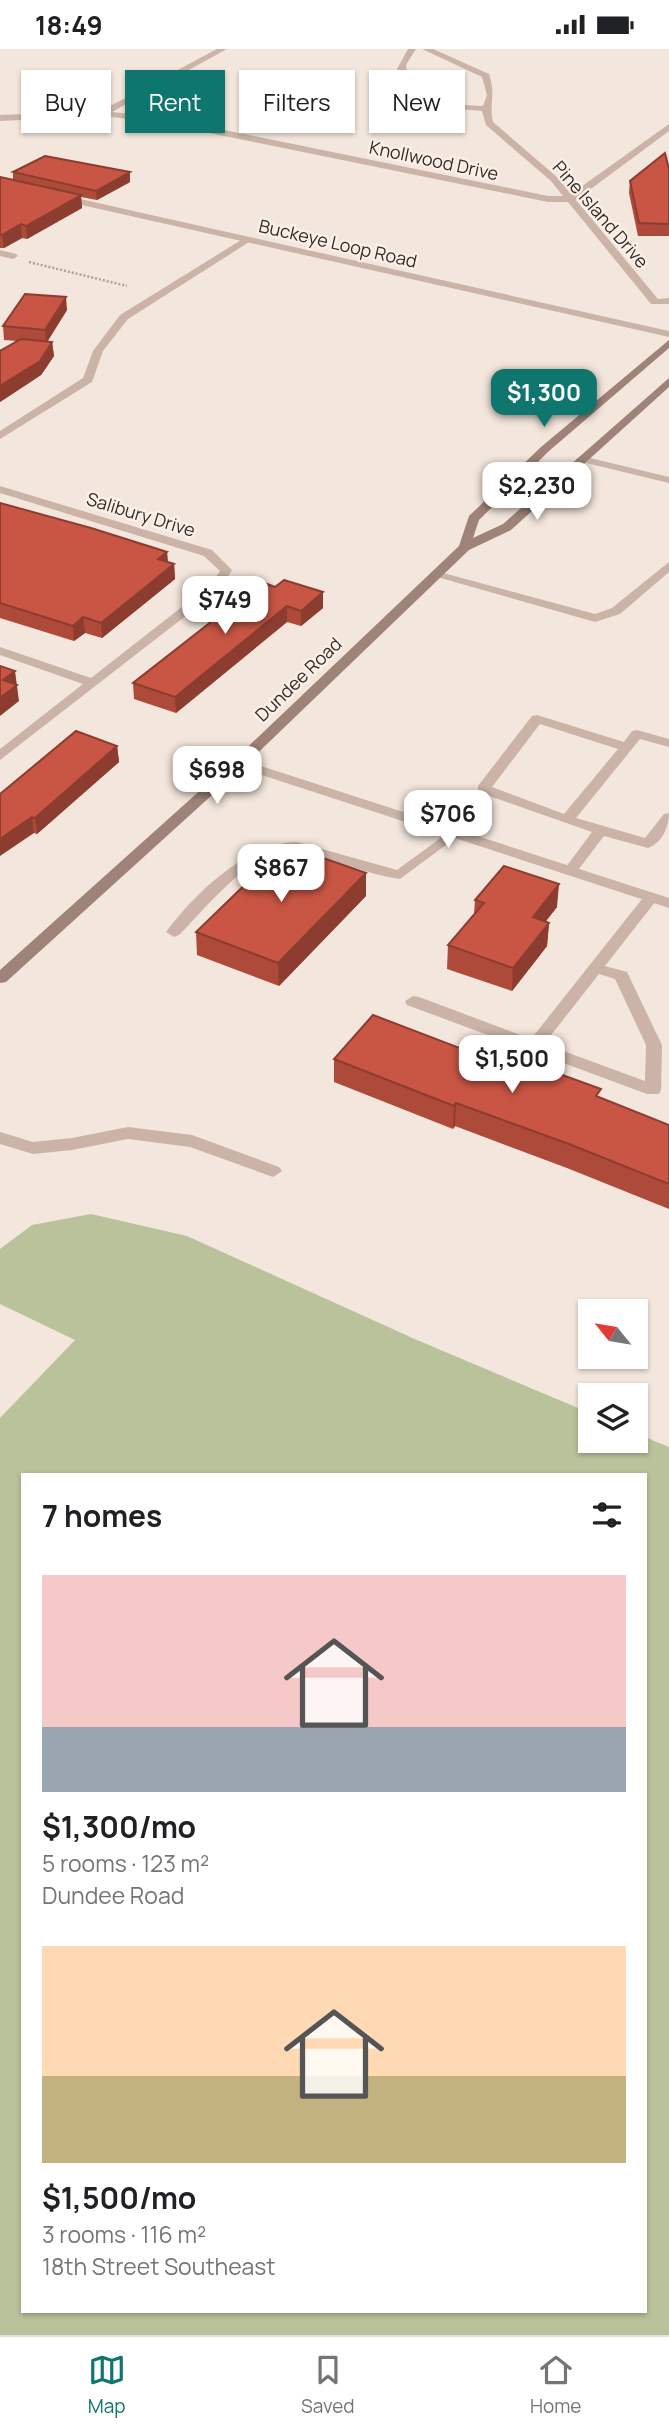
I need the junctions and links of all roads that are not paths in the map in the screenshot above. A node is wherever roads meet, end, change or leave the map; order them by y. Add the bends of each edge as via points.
1 (223, 49) edge
2 (412, 49) edge
3 (426, 49) edge
4 (111, 109) edge
5 (486, 109) junction
6 (111, 114) edge
7 (21, 117) edge
8 (0, 118) edge
9 (669, 127) edge
10 (51, 195) edge
11 (571, 199) junction
12 (249, 239) junction
13 (0, 253) edge
14 (13, 256) dead end
15 (669, 301) edge
16 (669, 334) edge
17 (669, 343) edge
18 (669, 381) edge
19 (0, 436) edge
20 (582, 459) junction
21 (669, 480) edge
22 (0, 489) edge
23 (465, 547) junction
24 (669, 566) edge
25 (436, 575) junction
26 (0, 651) edge
27 (93, 683) junction
28 (669, 743) edge
29 (627, 747) junction
30 (0, 757) edge
31 (239, 763) junction
32 (669, 817) edge
33 (567, 820) junction
34 (600, 831) junction
35 (453, 833) junction
36 (570, 871) junction
37 (651, 897) junction
38 (669, 902) edge
39 (174, 932) dead end
40 (596, 968) junction
41 (0, 978) edge
42 (413, 1001) dead end
43 (534, 1046) junction
44 (0, 1138) edge
45 (273, 1171) dead end

1 - 4 street
2 - 5 street via 401,68 406,82 461,107
3 - 5 street via 486,76 491,95
5 - 11 street, Pine Island Drive via 489,123
6 - 11 street, Knollwood Drive via 190,125 532,197
7 - 8 street, Knollwood Drive
9 - 11 street
10 - 12 street, Buckeye Loop Road
11 - 15 street, Pine Island Drive via 655,302
12 - 16 street, Buckeye Loop Road
12 - 19 street via 124,317 98,351 88,380
13 - 14 street
17 - 23 main road, Dundee Road via 545,449 473,519
18 - 20 main road, Dundee Road
20 - 21 street
20 - 23 main road, Dundee Road via 507,527
22 - 27 street, Salibury Drive via 208,553 226,570 215,586
23 - 25 main road, Dundee Road
24 - 25 street via 616,611 595,618
25 - 31 main road, Dundee Road
26 - 27 street
27 - 30 street, Salibury Drive
28 - 29 street via 637,734
29 - 33 street
29 - 33 street via 537,719 483,789
31 - 35 street
31 - 41 main road, Dundee Road
32 - 34 street via 648,844
33 - 34 street
34 - 36 street
35 - 36 street
35 - 39 street via 400,875 294,845 267,850 237,869
36 - 37 street
37 - 38 street
37 - 40 street
40 - 43 street
40 - 43 street via 621,976 654,1045 653,1090
42 - 43 street
44 - 45 street via 33,1148 128,1133 192,1141

